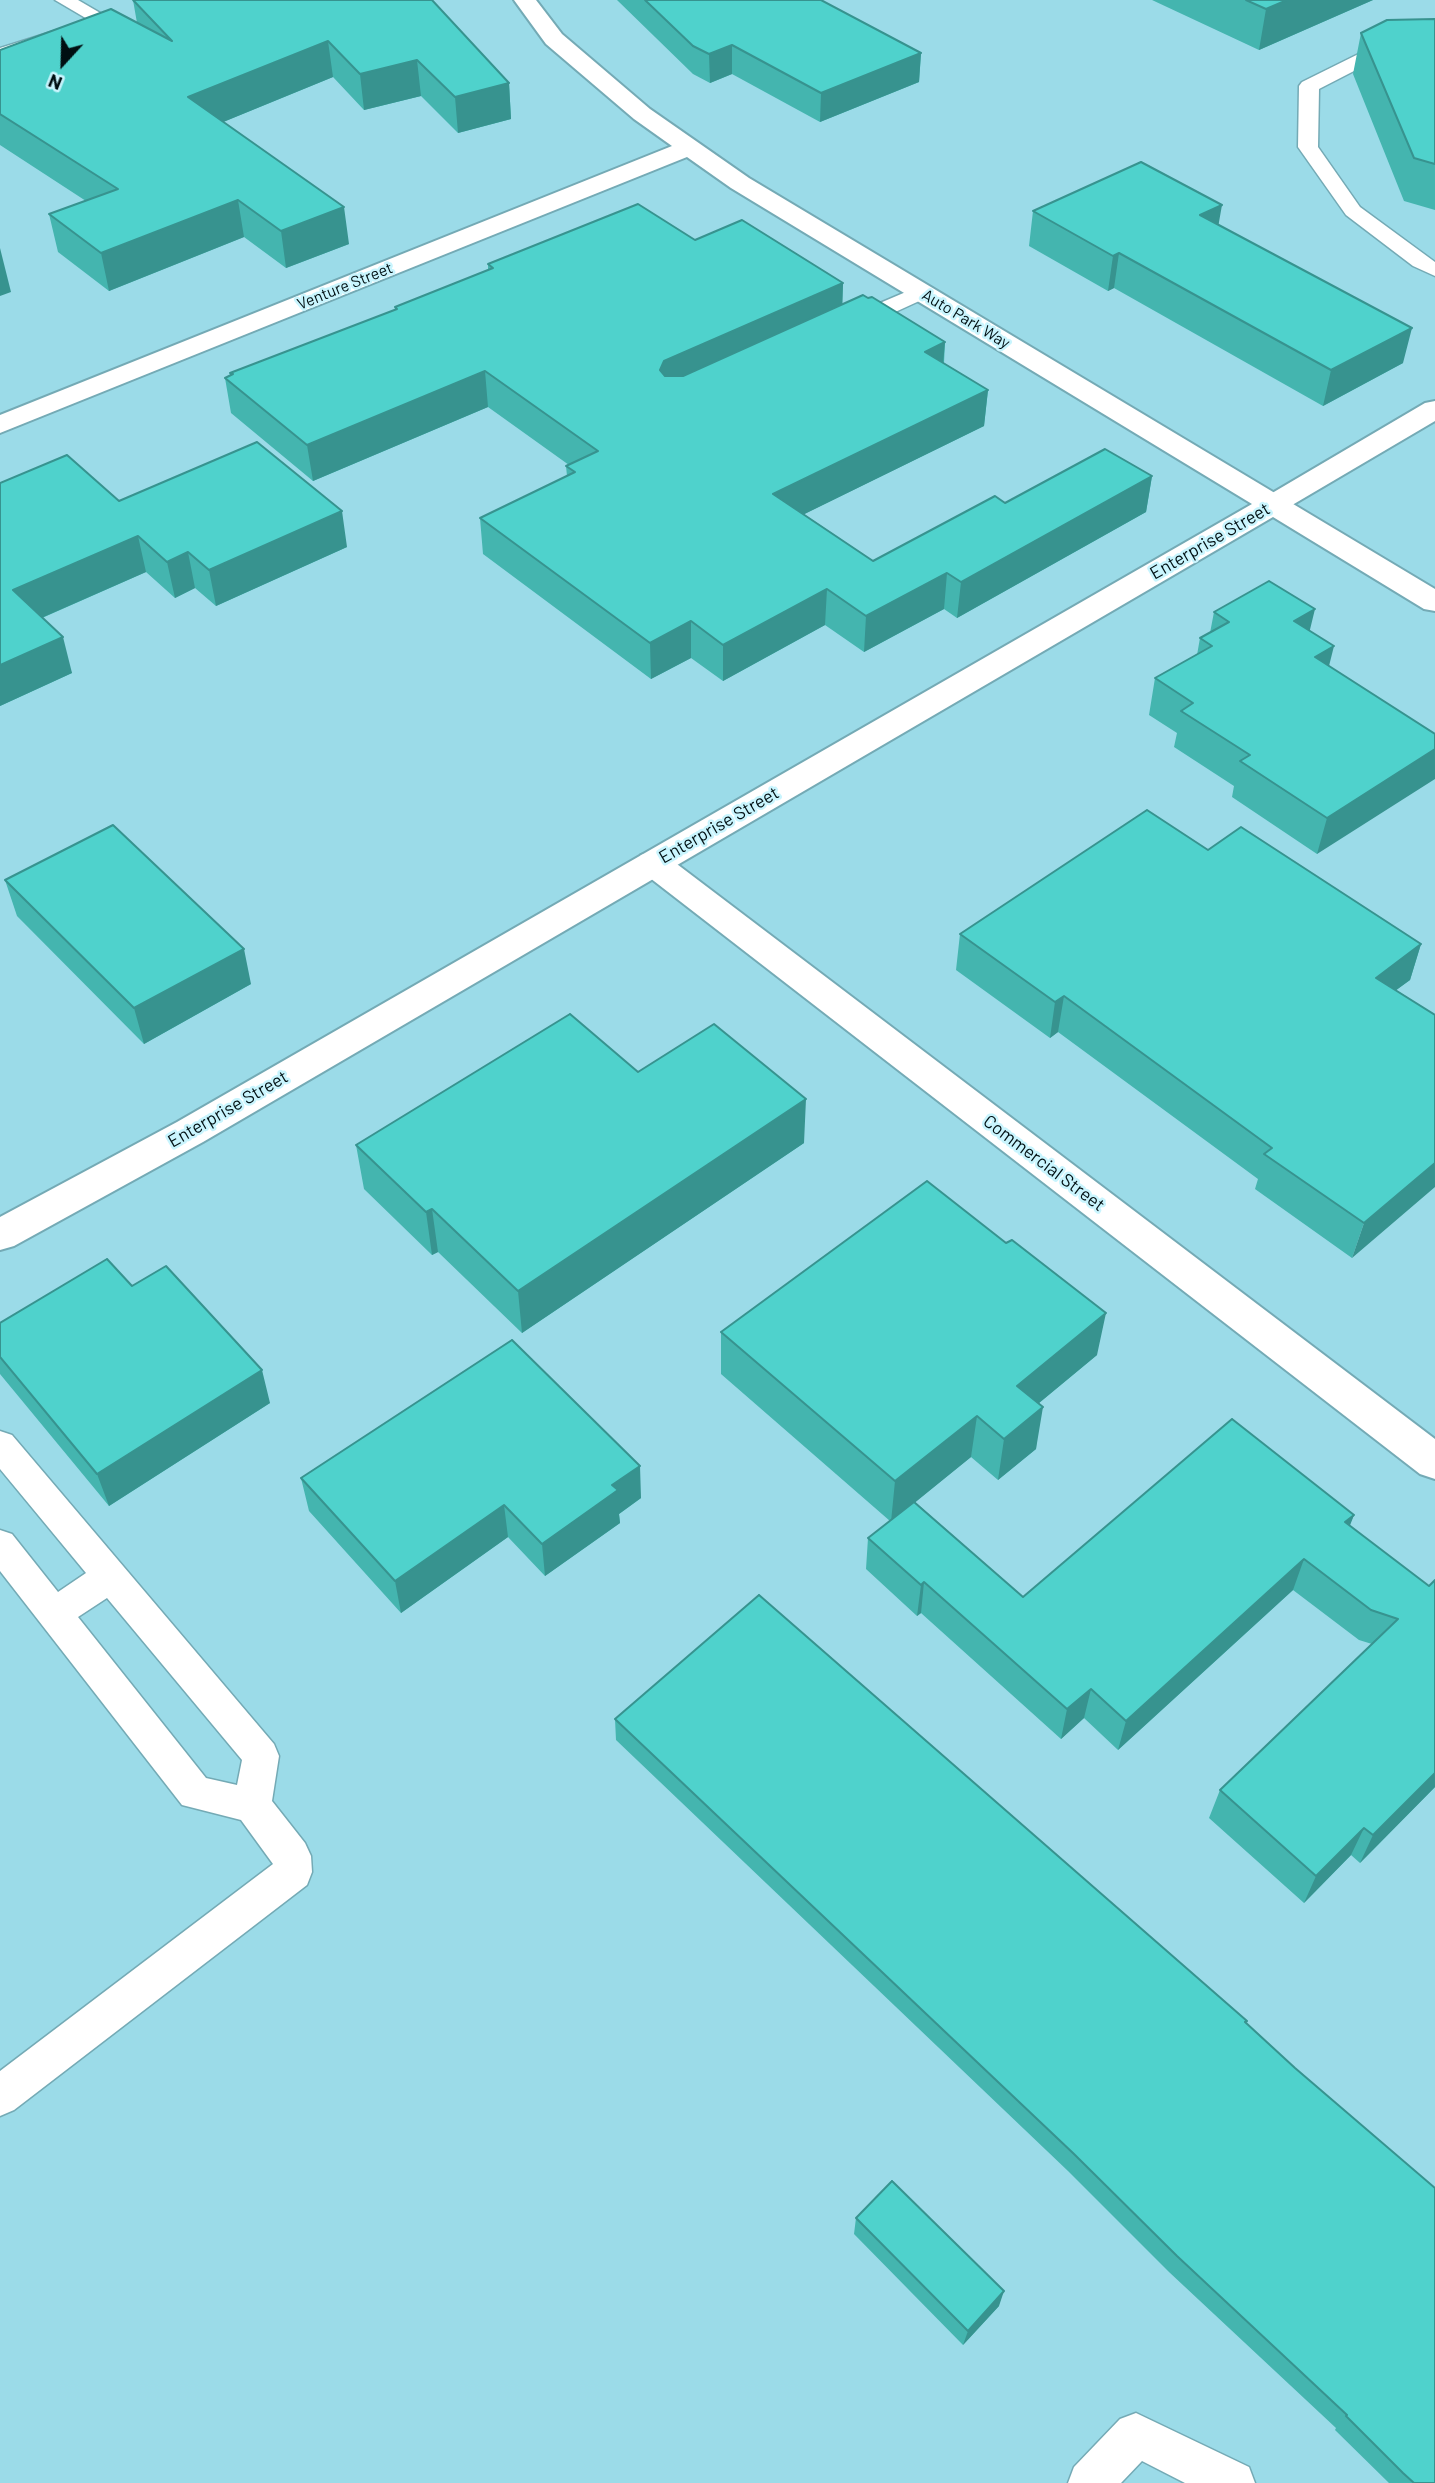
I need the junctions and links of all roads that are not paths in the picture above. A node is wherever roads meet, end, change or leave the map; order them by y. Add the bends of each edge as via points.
1 (64, 0) edge
2 (525, 0) edge
3 (1435, 30) edge
4 (0, 54) edge
5 (691, 147) junction
6 (1435, 270) edge
7 (920, 292) junction
8 (834, 331) edge
9 (1435, 409) edge
10 (0, 425) edge
11 (1272, 505) junction
12 (1435, 603) edge
13 (653, 863) junction
14 (0, 1235) edge
15 (0, 1445) edge
16 (1435, 1462) edge
17 (0, 1545) edge
18 (110, 1576) junction
19 (54, 1614) junction
20 (252, 1805) junction
21 (0, 2095) edge
22 (1090, 2483) edge
23 (1233, 2483) edge

1 - 4 lane via 105,21
2 - 5 street, Auto Park Way via 554,39 642,114
3 - 6 lane via 1419,30 1309,86 1308,147 1353,211
5 - 7 street, Auto Park Way via 740,183
5 - 10 street, Venture Street
7 - 8 lane
7 - 11 street, Auto Park Way
9 - 11 street, Enterprise Street
11 - 12 street, Auto Park Way
11 - 13 street, Enterprise Street
13 - 14 street, Enterprise Street via 190,1132
13 - 16 street, Commercial Street
15 - 18 lane
17 - 19 lane
18 - 19 lane
18 - 20 lane via 261,1756
19 - 20 lane via 195,1793
20 - 21 lane via 292,1856 293,1872
22 - 23 lane via 1136,2435

